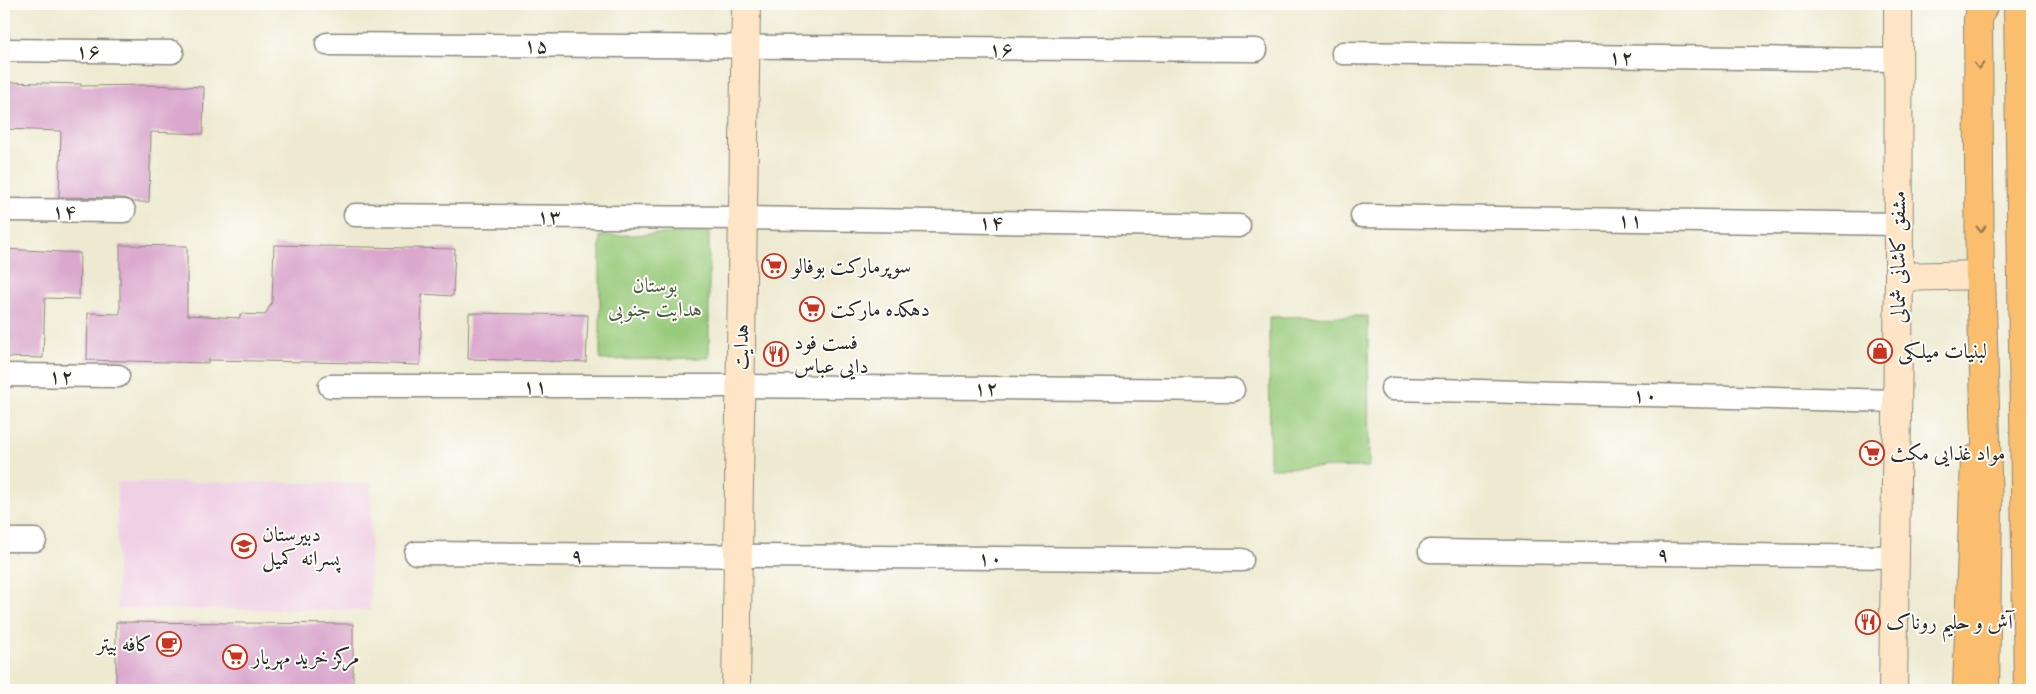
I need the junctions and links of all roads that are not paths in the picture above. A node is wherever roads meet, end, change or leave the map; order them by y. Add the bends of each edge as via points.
1 (746, 4) edge
2 (1898, 4) edge
3 (2018, 4) edge
4 (1979, 8) edge
5 (327, 44) dead end
6 (745, 47) junction
7 (4, 50) edge
8 (1256, 50) dead end
9 (172, 52) dead end
10 (1343, 53) dead end
11 (1899, 60) junction
12 (4, 210) edge
13 (124, 211) dead end
14 (355, 215) dead end
15 (1362, 216) dead end
16 (743, 218) junction
17 (1898, 224) junction
18 (1239, 226) dead end
19 (1981, 276) junction
20 (1899, 277) junction
21 (4, 375) edge
22 (118, 376) dead end
23 (330, 386) dead end
24 (740, 386) junction
25 (1392, 388) dead end
26 (1233, 390) dead end
27 (1897, 401) junction
28 (4, 540) edge
29 (35, 540) dead end
30 (1430, 551) dead end
31 (416, 553) dead end
32 (738, 556) junction
33 (1895, 557) junction
34 (1242, 560) dead end
35 (736, 690) edge
36 (1893, 690) edge
37 (1967, 690) edge
38 (1985, 690) edge
39 (2028, 690) edge

1 - 6 street, هدایت
2 - 11 street, مشفق کاشانی شمالی
3 - 39 main road
4 -> 19 main road
5 - 6 street, ۱۵
6 - 8 street, ۱۶
6 - 16 street, هدایت
7 - 9 street, ۱۶
10 - 11 street, ۱۲
11 - 17 street, مشفق کاشانی شمالی
12 - 13 street, ۱۴
14 - 16 street, ۱۳
15 - 17 street, ۱۱
16 - 18 street, ۱۴
16 - 24 street, هدایت
17 - 20 street, مشفق کاشانی شمالی
19 - 20 street
19 - 37 main road
19 - 38 main road via 1988,507
20 - 27 street, مشفق کاشانی شمالی
21 - 22 street, ۱۲
23 - 24 street, ۱۱
24 - 26 street, ۱۲
24 - 32 street, هدایت
25 - 27 street, ۱۰
27 - 33 street, مشفق کاشانی شمالی
28 - 29 street
30 - 33 street, ۹
31 - 32 street, ۹
32 - 34 street, ۱۰
32 - 35 street, هدایت
33 - 36 street, مشفق کاشانی شمالی

